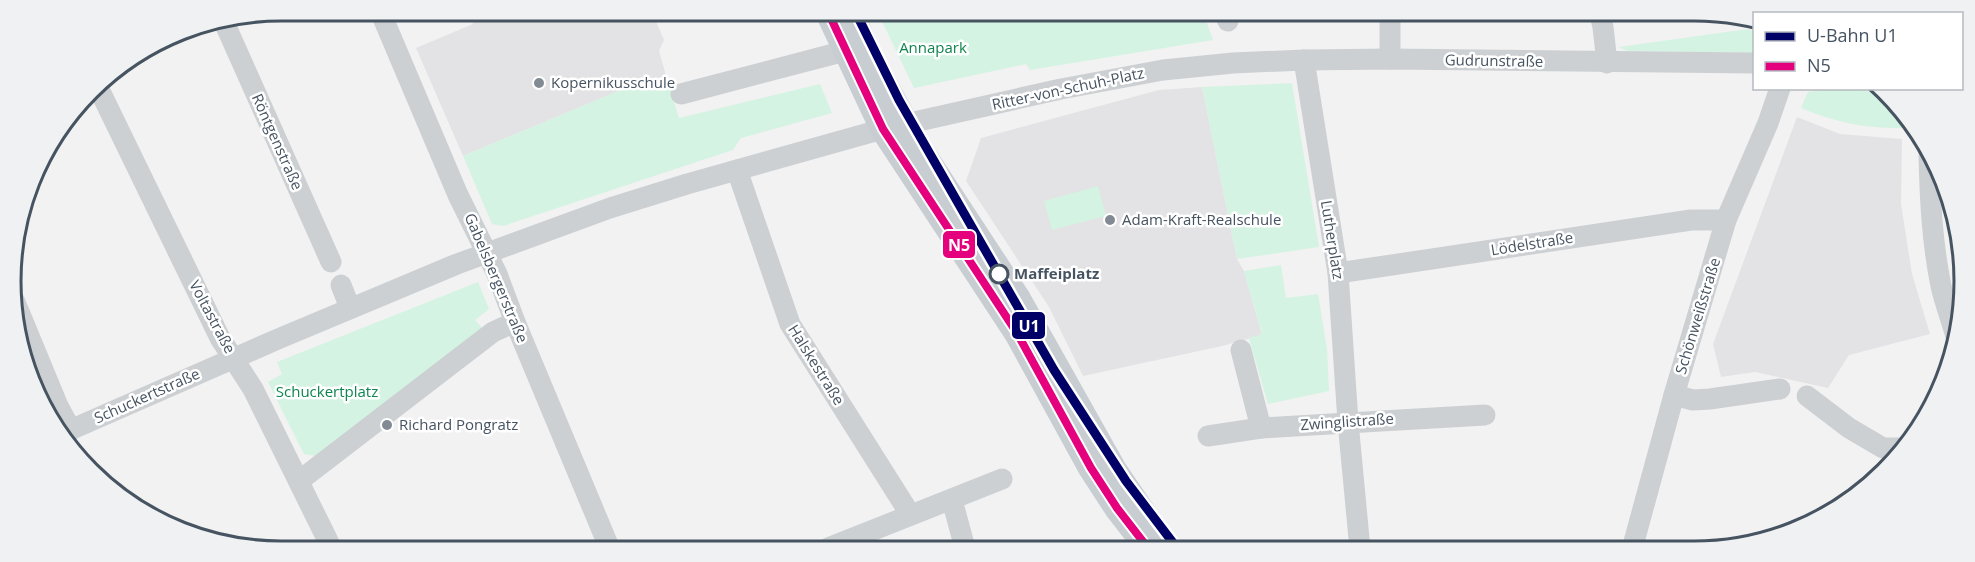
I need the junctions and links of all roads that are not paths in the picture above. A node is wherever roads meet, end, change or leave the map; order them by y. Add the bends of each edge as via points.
1 (384, 21) edge
2 (832, 21) edge
3 (854, 21) edge
4 (1390, 21) edge
5 (1602, 21) edge
6 (226, 27) edge
7 (845, 51) junction
8 (1390, 59) junction
9 (1304, 60) junction
10 (1233, 63) joint
11 (1607, 63) junction
12 (1753, 63) edge
13 (1779, 90) edge
14 (101, 94) edge
15 (681, 94) dead end
16 (894, 126) junction
17 (737, 170) junction
18 (1929, 171) edge
19 (1726, 220) junction
20 (487, 252) junction
21 (331, 262) dead end
22 (1338, 273) junction
23 (341, 285) dead end
24 (350, 308) junction
25 (1951, 321) edge
26 (515, 322) junction
27 (25, 326) edge
28 (1241, 350) dead end
29 (233, 358) junction
30 (1780, 389) dead end
31 (1674, 395) junction
32 (1807, 396) dead end
33 (1485, 415) dead end
34 (63, 422) edge
35 (1348, 422) junction
36 (1261, 428) junction
37 (69, 431) edge
38 (1208, 436) dead end
39 (1892, 448) edge
40 (1002, 479) dead end
41 (299, 481) junction
42 (952, 500) junction
43 (910, 514) junction
44 (322, 541) edge
45 (606, 541) edge
46 (845, 541) edge
47 (963, 541) edge
48 (1143, 541) edge
49 (1162, 541) edge
50 (1359, 541) edge
51 (1634, 541) edge

1 - 20 street, Gabelsbergerstraße via 458,195
2 - 7 main road
3 - 16 main road
4 - 8 street
5 - 11 street
6 - 21 street, Röntgenstraße
7 - 15 street
7 - 16 main road
8 - 9 street, Gudrunstraße
8 - 11 street, Gudrunstraße
9 - 10 street, Gudrunstraße
9 - 22 street, Lutherplatz
10 - 16 street, Ritter-von-Schuh-Platz via 1123,76
11 - 12 street, Gudrunstraße
13 - 19 street, Schönweißstraße
14 - 29 street, Voltastraße
16 - 17 street
16 - 48 main road via 1017,333 1086,461
16 - 49 main road via 930,166 1018,299 1114,470
17 - 20 street via 609,208
17 - 43 street, Halskestraße via 790,324
18 - 25 street via 1934,243
19 - 22 street, Lödelstraße via 1691,220
19 - 31 street, Schönweißstraße
20 - 24 street
20 - 26 street, Gabelsbergerstraße
22 - 35 street, Lutherplatz
23 - 24 street
24 - 29 street
26 - 41 street via 493,332
26 - 45 street, Gabelsbergerstraße
27 - 34 street
28 - 36 street
29 - 37 street, Schuckertstraße
29 - 41 street, Voltastraße
30 - 31 street via 1701,400
31 - 51 street, Schönweißstraße
32 - 39 street via 1849,428 1883,448
33 - 35 street, Zwinglistraße
35 - 36 street, Zwinglistraße
35 - 50 street, Lutherplatz
36 - 38 street, Zwinglistraße
40 - 42 street
41 - 44 street, Voltastraße
42 - 43 street
42 - 47 street
43 - 46 street

